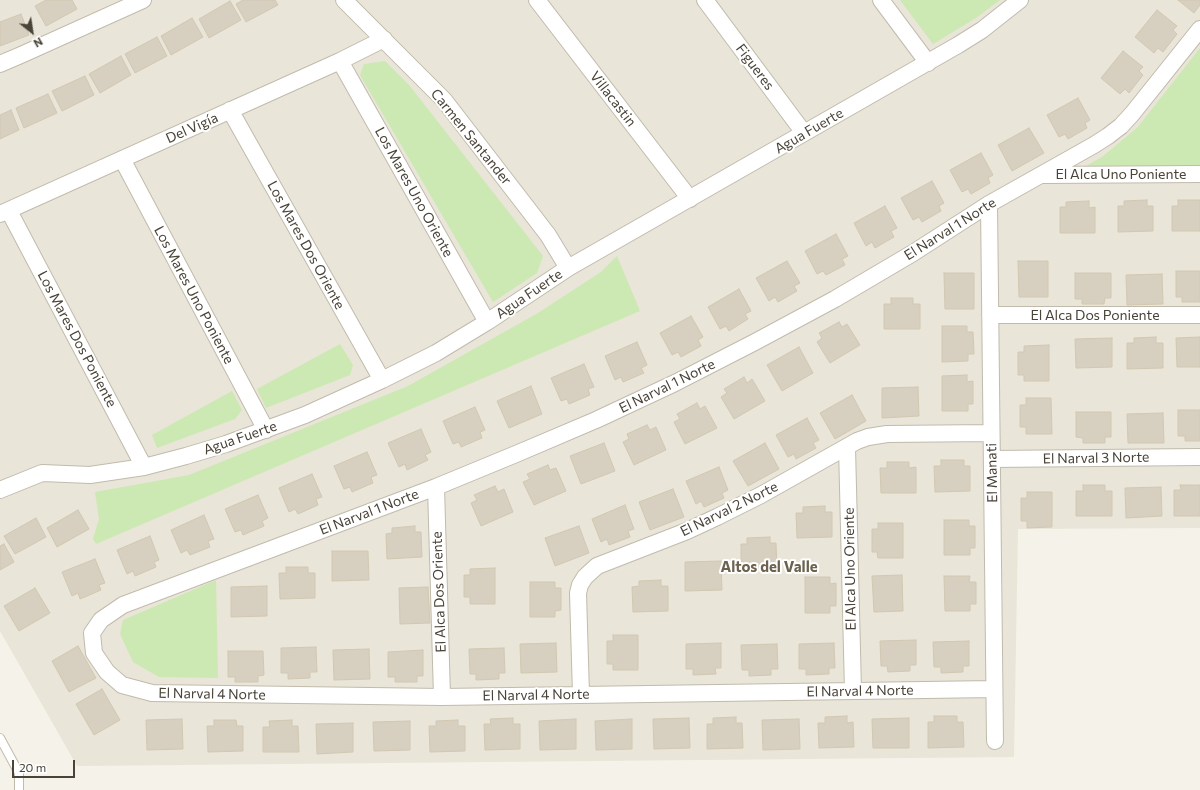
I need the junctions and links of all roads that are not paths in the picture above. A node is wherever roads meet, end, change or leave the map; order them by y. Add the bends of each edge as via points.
1 (143, 0) edge
2 (344, 0) edge
3 (537, 0) edge
4 (705, 0) edge
5 (881, 0) edge
6 (1020, 0) edge
7 (1200, 29) edge
8 (384, 39) junction
9 (340, 61) junction
10 (928, 63) junction
11 (0, 64) edge
12 (230, 110) junction
13 (804, 133) junction
14 (122, 159) junction
15 (1200, 174) edge
16 (1041, 175) junction
17 (690, 198) junction
18 (989, 204) junction
19 (4, 212) edge
20 (568, 268) junction
21 (1200, 314) edge
22 (990, 315) junction
23 (487, 322) junction
24 (382, 380) junction
25 (266, 430) junction
26 (991, 433) junction
27 (847, 447) junction
28 (1200, 457) edge
29 (992, 459) junction
30 (144, 467) junction
31 (1, 487) edge
32 (436, 487) junction
33 (94, 652) joint
34 (994, 689) junction
35 (853, 691) junction
36 (581, 695) junction
37 (442, 697) junction
38 (0, 738) edge
39 (994, 741) dead end
40 (19, 790) edge

1 - 11 street
2 - 8 street, Carmen Santander
3 - 17 street, Villacastin
4 - 13 street, Figueres
5 - 10 street
6 - 10 street, Agua Fuerte via 982,30
7 - 16 street, El Narval 1 Norte via 1121,126 1094,145
8 - 9 street, Del Vigía
8 - 20 street, Carmen Santander via 444,100 548,235
9 - 12 street, Del Vigía
9 - 23 street, Los Mares Uno Oriente
10 - 13 street, Agua Fuerte
12 - 14 street, Del Vigía
12 - 24 street, Los Mares Dos Oriente
13 - 17 street, Agua Fuerte
14 - 19 street, Del Vigía
14 - 25 street, Los Mares Uno Poniente
15 - 16 street, El Alca Uno Poniente
16 - 18 street, El Narval 1 Norte
17 - 20 street, Agua Fuerte
18 - 22 street, El Manati
18 - 32 street, El Narval 1 Norte via 835,299 675,383 596,420
19 - 30 street, Los Mares Dos Poniente
20 - 23 street, Agua Fuerte
21 - 22 street, El Alca Dos Poniente
22 - 26 street, El Manati
23 - 24 street, Agua Fuerte via 436,353
24 - 25 street, Agua Fuerte
25 - 30 street, Agua Fuerte
26 - 27 street, El Narval 2 Norte via 887,434 868,437
26 - 29 street, El Manati
27 - 35 street, El Alca Uno Oriente
27 - 36 street, El Narval 2 Norte via 717,517 590,571 580,585 578,593
28 - 29 street, El Narval 3 Norte
29 - 34 street, El Manati
30 - 31 street, Agua Fuerte via 90,475 42,473
32 - 33 street, El Narval 1 Norte via 123,605 101,620 92,633
32 - 37 street, El Alca Dos Oriente
33 - 37 street, El Narval 4 Norte via 108,672 122,685 152,693
34 - 35 street, El Narval 4 Norte
34 - 39 street, El Manati
35 - 36 street, El Narval 4 Norte
36 - 37 street, El Narval 4 Norte
38 - 40 lane via 19,773

